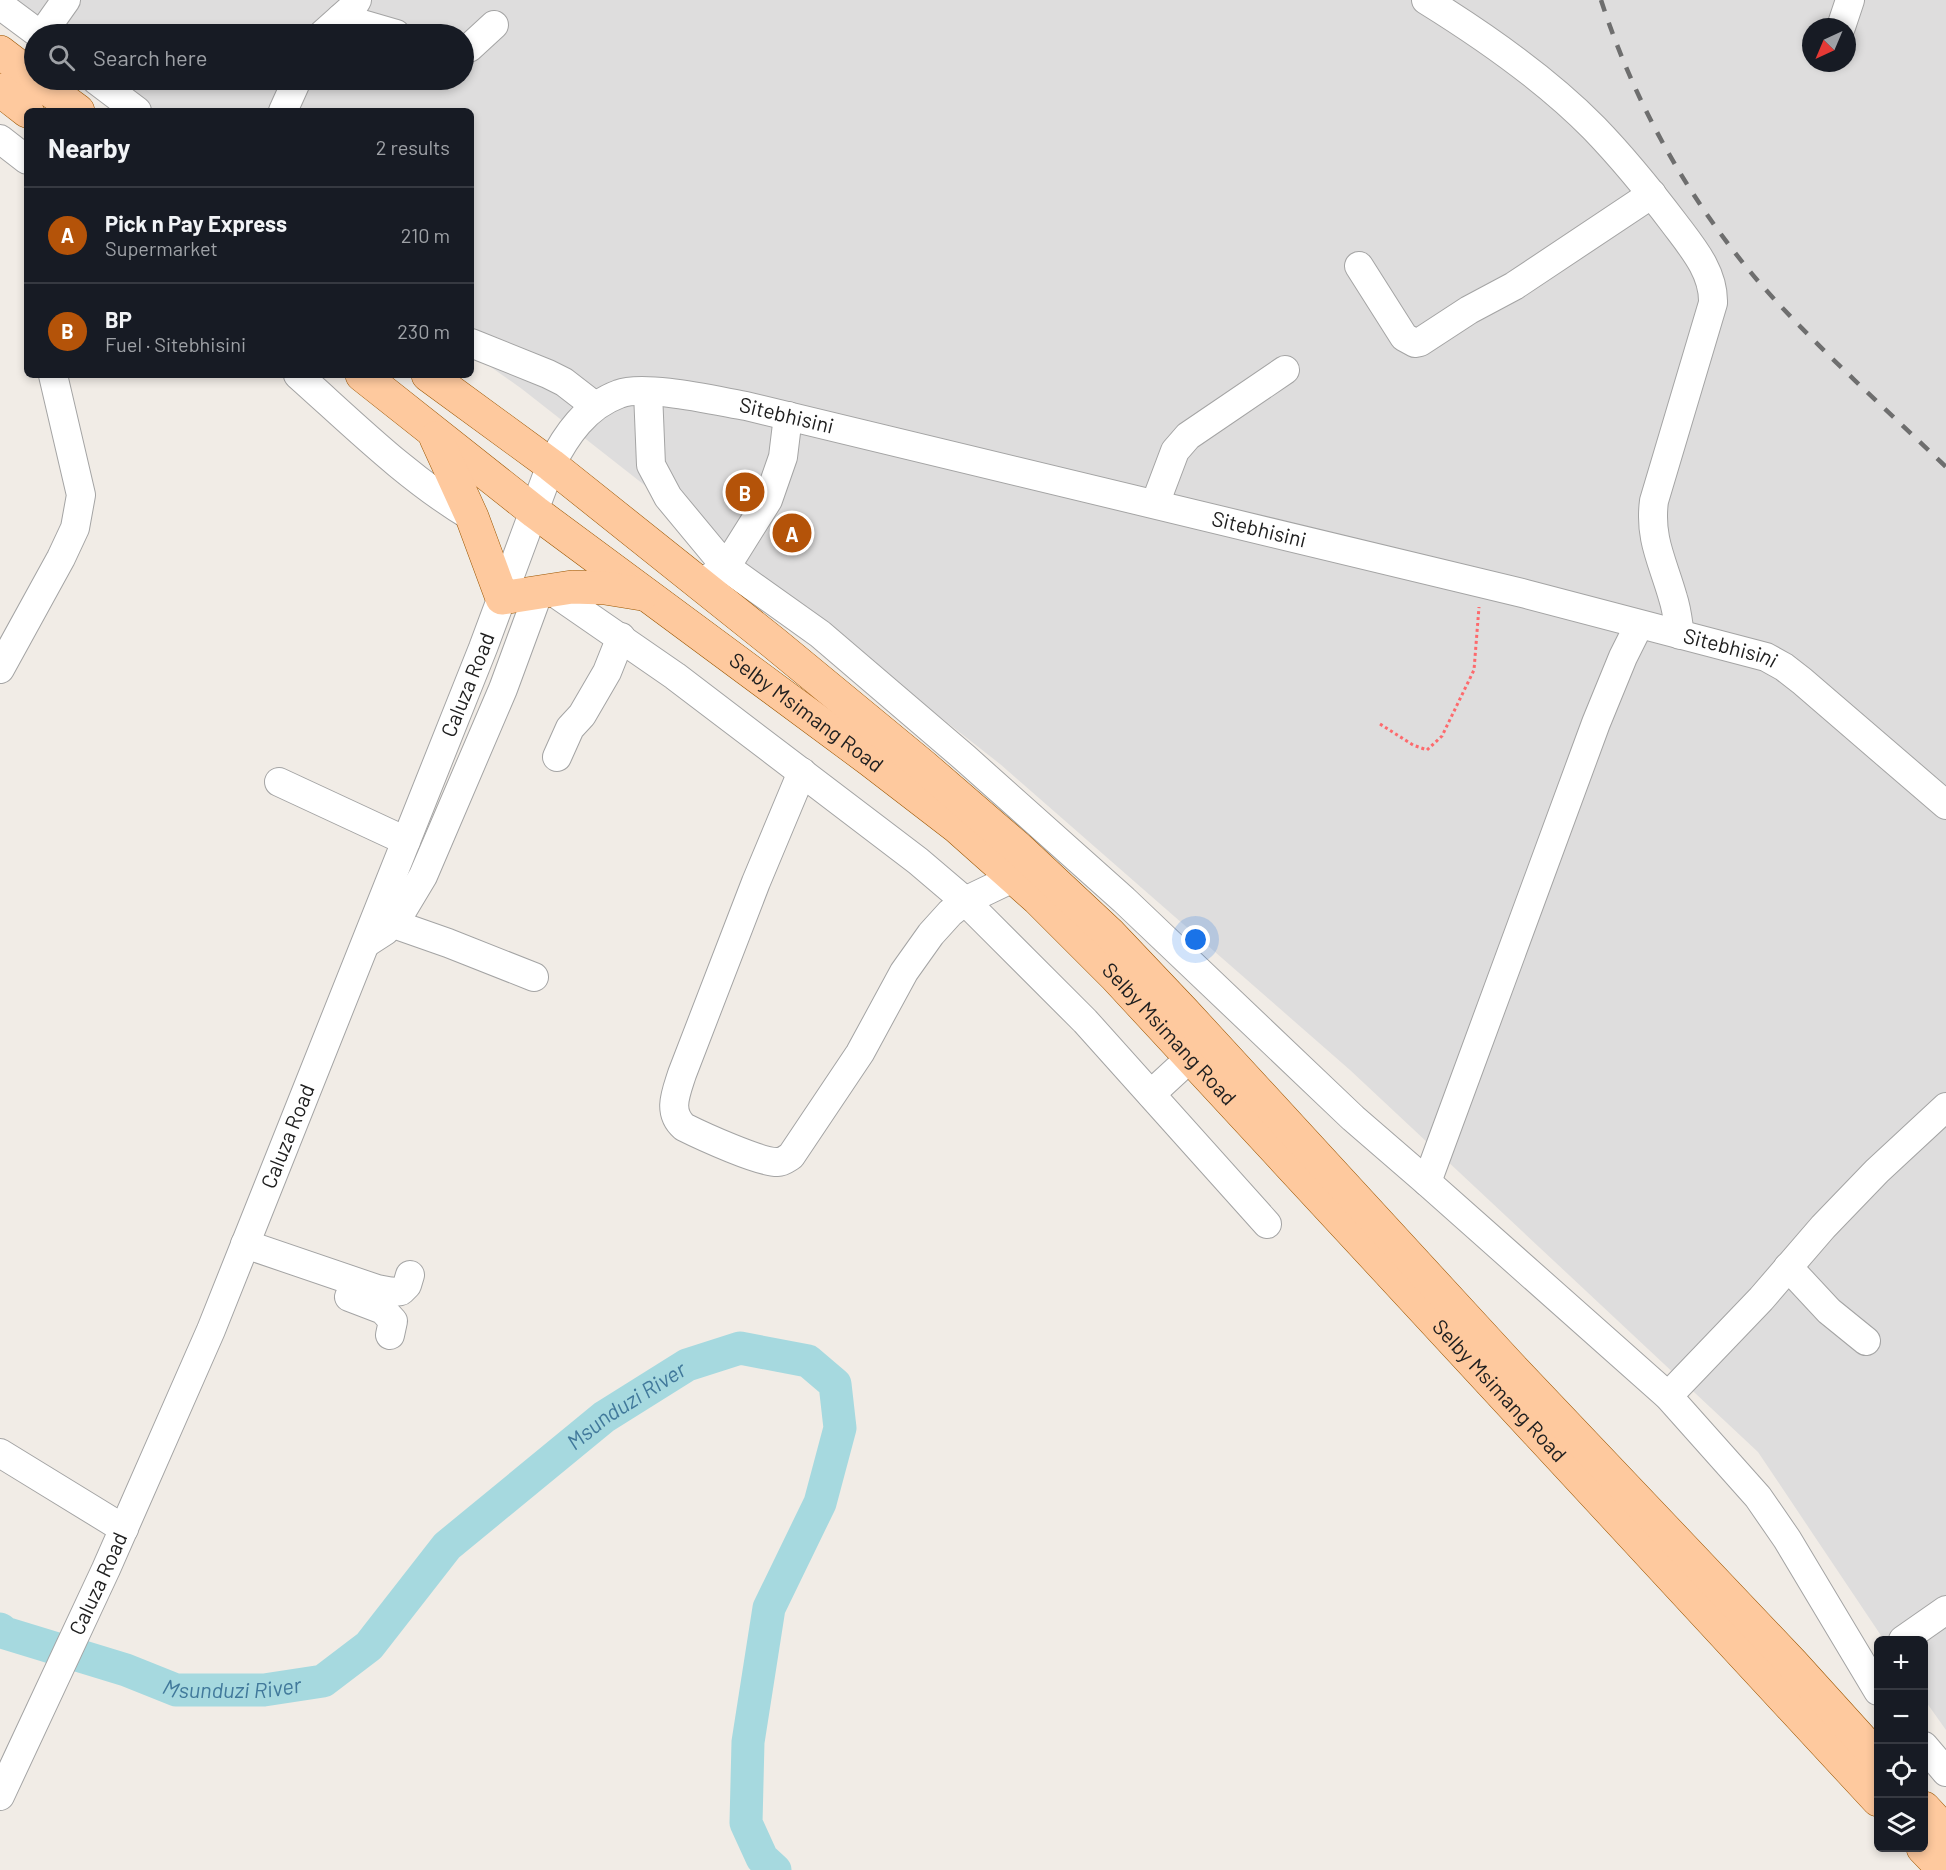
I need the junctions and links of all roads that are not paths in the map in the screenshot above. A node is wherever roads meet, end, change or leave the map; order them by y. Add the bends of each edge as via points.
1 (66, 0) edge
2 (1426, 0) edge
3 (1850, 0) edge
4 (0, 5) edge
5 (340, 18) edge
6 (1844, 18) edge
7 (26, 24) edge
8 (48, 24) edge
9 (361, 24) edge
10 (494, 25) dead end
11 (474, 44) edge
12 (0, 52) edge
13 (24, 71) edge
14 (0, 90) edge
15 (50, 90) edge
16 (109, 90) edge
17 (292, 90) edge
18 (74, 108) edge
19 (133, 108) edge
20 (284, 108) edge
21 (24, 109) edge
22 (0, 139) edge
23 (24, 158) edge
24 (1652, 194) junction
25 (1359, 266) dead end
26 (474, 344) edge
27 (1285, 370) dead end
28 (54, 378) edge
29 (301, 378) edge
30 (366, 378) edge
31 (432, 378) edge
32 (648, 392) junction
33 (595, 406) junction
34 (788, 416) junction
35 (434, 433) junction
36 (551, 465) junction
37 (1155, 504) junction
38 (535, 512) junction
39 (472, 517) junction
40 (713, 575) junction
41 (545, 592) junction
42 (647, 595) junction
43 (502, 598) junction
44 (1639, 625) junction
45 (1680, 635) junction
46 (621, 637) junction
47 (0, 669) edge
48 (557, 757) dead end
49 (802, 772) junction
50 (279, 782) dead end
51 (1946, 805) edge
52 (406, 841) junction
53 (1014, 878) junction
54 (965, 901) junction
55 (391, 923) junction
56 (364, 945) junction
57 (534, 977) dead end
58 (1190, 1058) junction
59 (1151, 1094) junction
60 (1946, 1107) edge
61 (1427, 1182) junction
62 (1267, 1224) dead end
63 (242, 1252) junction
64 (1788, 1267) junction
65 (410, 1275) dead end
66 (390, 1335) dead end
67 (1866, 1341) dead end
68 (1668, 1396) junction
69 (0, 1453) edge
70 (124, 1529) junction
71 (1946, 1610) edge
72 (1910, 1636) edge
73 (1874, 1674) edge
74 (1928, 1752) edge
75 (1874, 1754) edge
76 (1946, 1772) edge
77 (0, 1796) edge
78 (1876, 1798) edge
79 (1928, 1813) edge
80 (1946, 1832) edge
81 (1927, 1852) edge
82 (1944, 1870) edge

1 - 8 street
2 - 24 street via 1540,80 1593,127
3 - 6 street
4 - 7 street
5 - 9 street
10 - 11 street
12 - 13 main road
14 - 21 main road
15 - 18 main road
16 - 19 street
17 - 20 street
22 - 23 street
24 - 25 street via 1514,286 1420,342 1404,337
24 - 45 street via 1693,249 1713,288 1706,331 1659,483 1652,521
26 - 33 street via 564,382
27 - 37 street via 1188,436 1175,451
28 - 47 street via 81,495 75,528
29 - 39 street via 415,476
30 - 35 main road, Selby Msimang Road
31 - 36 main road, Selby Msimang Road
32 - 33 street, Sitebhisini via 621,393
32 - 34 street, Sitebhisini
32 - 40 street via 651,465
33 - 36 street, Sitebhisini via 578,422
34 - 37 street, Sitebhisini
34 - 40 street via 783,457 768,500
35 - 38 main road, Selby Msimang Road
35 - 39 main road
36 - 38 street, Caluza Road
36 - 40 main road, Selby Msimang Road
37 - 44 street, Sitebhisini
38 - 42 main road, Selby Msimang Road
38 - 43 street, Caluza Road
39 - 43 main road
40 - 61 street via 820,634 1124,900 1353,1118
40 - 75 main road, Selby Msimang Road via 1110,934
41 - 42 main road via 572,587
41 - 43 main road
41 - 46 street
41 - 55 street via 423,876
42 - 53 main road, Selby Msimang Road via 957,827
43 - 52 street, Caluza Road
44 - 45 street, Sitebhisini
44 - 61 street via 1596,723
45 - 51 street, Sitebhisini via 1766,657 1784,667
46 - 48 street via 607,672 570,728
46 - 49 street
49 - 54 street
49 - 54 street via 682,1074 674,1113 684,1127 767,1160 782,1162 791,1156 860,1053 904,972 931,934
50 - 52 street
52 - 56 street, Caluza Road
53 - 54 street
53 - 58 main road, Selby Msimang Road via 1115,976
54 - 59 street via 1085,1021
55 - 56 street
55 - 57 street
56 - 63 street, Caluza Road
58 - 59 street
58 - 78 main road, Selby Msimang Road
59 - 62 street
60 - 64 street via 1877,1171
61 - 68 street
63 - 65 street via 393,1292 401,1291
63 - 66 street via 382,1310 393,1321
63 - 70 street, Caluza Road
64 - 67 street via 1829,1311
64 - 68 street
68 - 73 street via 1758,1497
69 - 70 street
70 - 77 street, Caluza Road
71 - 72 street
74 - 76 street
79 - 80 main road
81 - 82 main road

